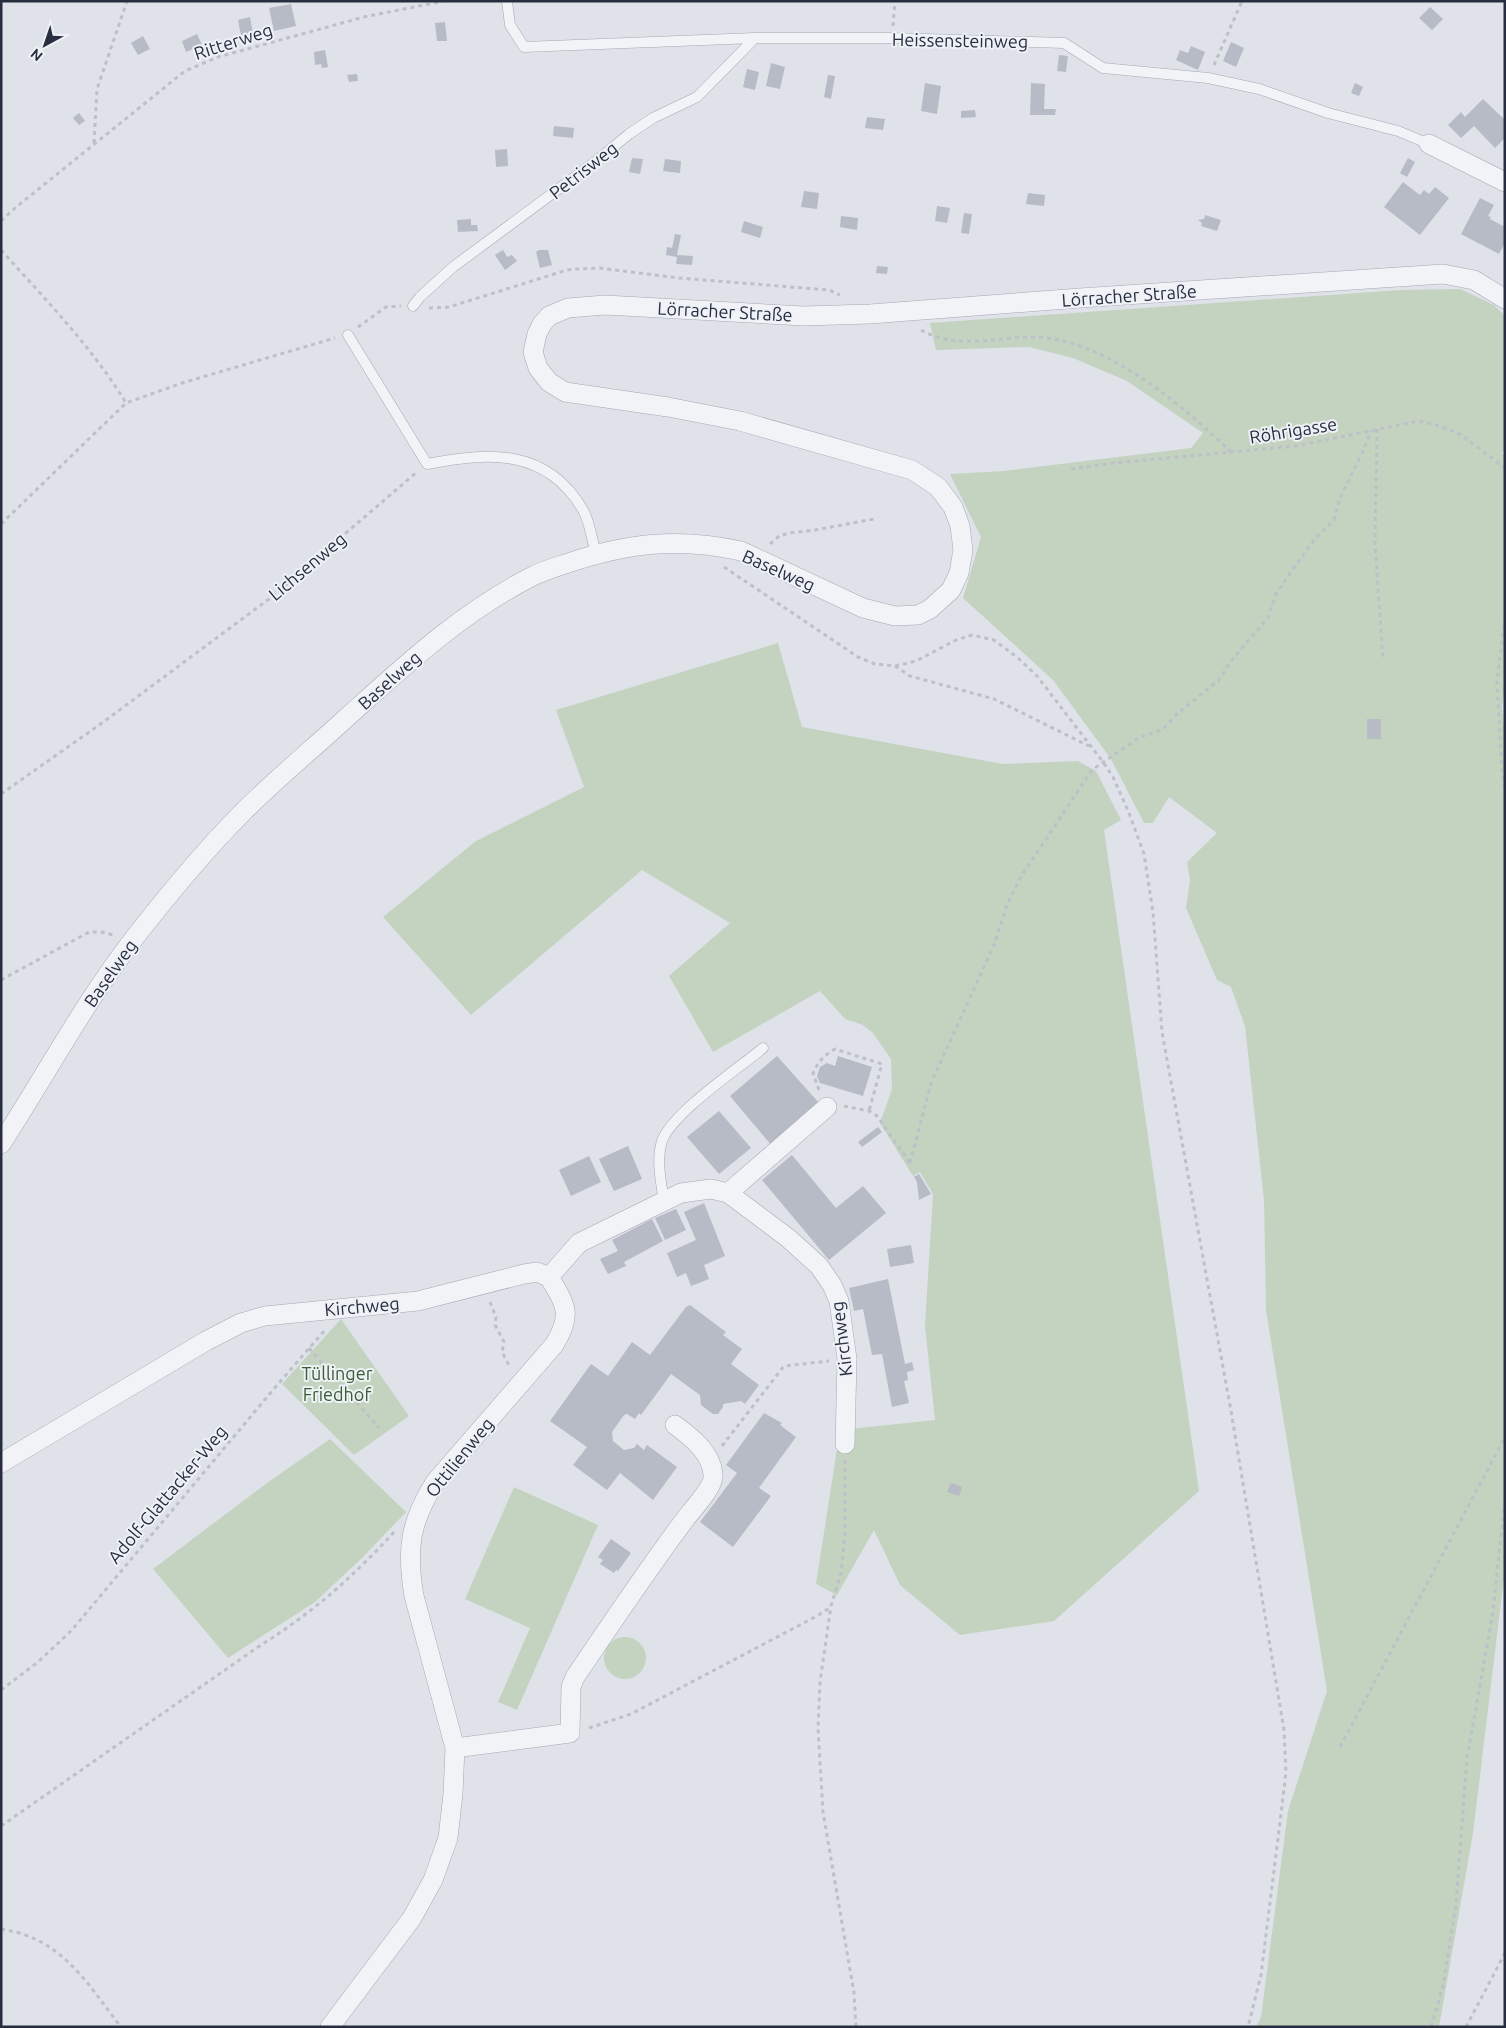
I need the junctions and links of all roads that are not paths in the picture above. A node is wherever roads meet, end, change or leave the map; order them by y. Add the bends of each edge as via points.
1 (507, 1) edge
2 (755, 38) junction
3 (1429, 144) joint
4 (1505, 182) edge
5 (1505, 299) edge
6 (413, 306) road end
7 (348, 335) road end
8 (596, 554) junction
9 (939, 601) joint
10 (764, 1048) dead end
11 (827, 1107) road end
12 (1, 1144) edge
13 (728, 1193) junction
14 (664, 1201) junction
15 (549, 1277) junction
16 (675, 1425) dead end
17 (845, 1444) road end
18 (1, 1463) edge
19 (455, 1748) junction
20 (330, 2027) edge

1 - 2 lane, Heissensteinweg via 510,25 524,47
2 - 3 lane, Heissensteinweg via 1064,43 1103,68 1208,78 1258,89 1328,113 1398,131
2 - 6 lane, Petrisweg via 696,97 629,134 453,267
3 - 4 street
5 - 9 street, Lörracher Straße via 1474,280 1443,274 914,312 804,316 605,305 568,308 549,316 542,324 533,352 538,368 549,382 565,392 740,421 912,470 938,487 960,526 963,550 959,573 951,590
7 - 8 lane via 427,464 485,456 517,459 549,471 584,510
8 - 9 street, Baselweg via 657,543 721,547 762,559 863,608 895,616 918,614
8 - 12 street, Baselweg via 532,576 434,641 244,811 185,875 131,942 93,996
10 - 14 lane via 670,1126 662,1140 659,1162
11 - 13 street
13 - 14 street, Kirchweg via 696,1190
13 - 17 street, Kirchweg via 788,1238 824,1272 839,1302 847,1358
14 - 15 street, Kirchweg via 579,1243
15 - 18 street, Kirchweg via 537,1272 418,1301 265,1316 241,1323
15 - 19 street, Ottilienweg via 562,1298 566,1312 564,1329 436,1480 417,1515 409,1548 412,1588
16 - 19 street via 695,1441 710,1460 714,1476 575,1678 571,1687 570,1733
19 - 20 street, Ottilienweg via 454,1794 448,1838 433,1880 412,1918

